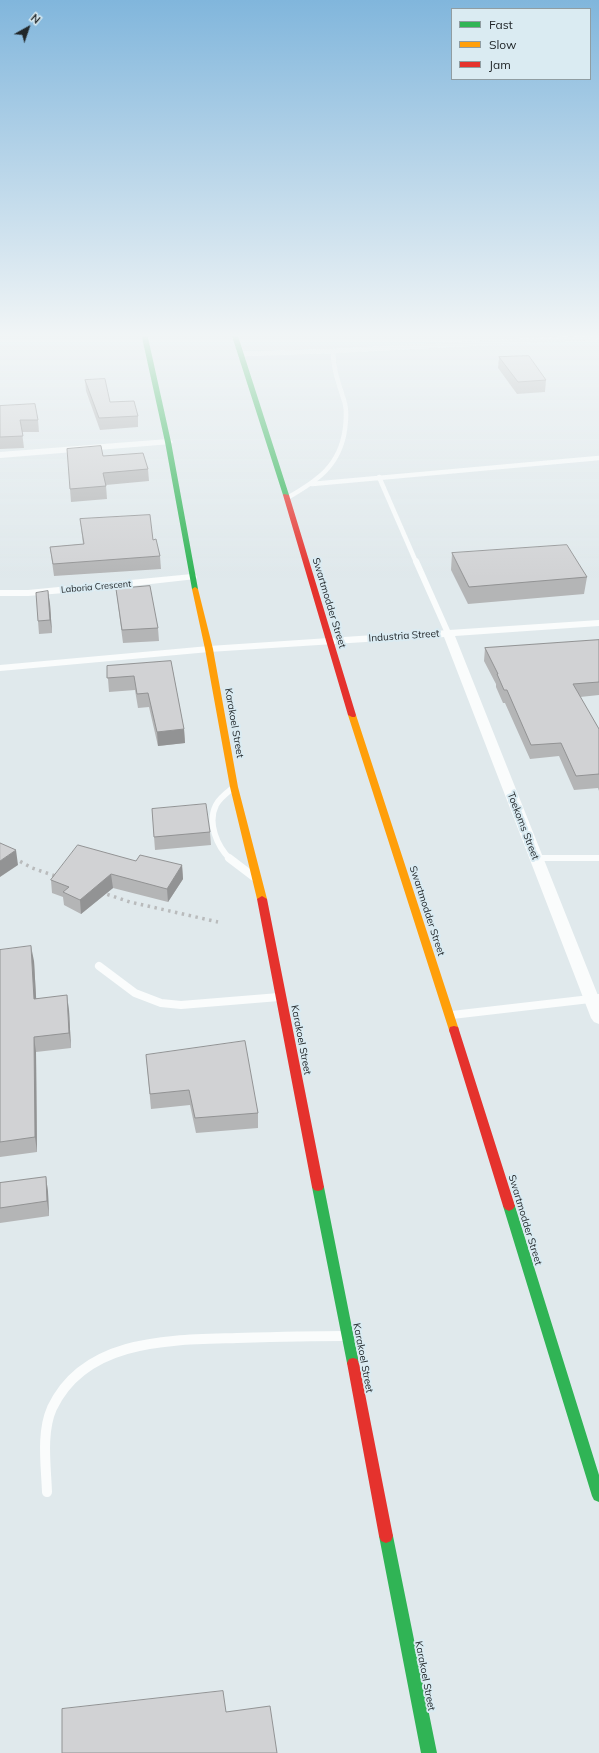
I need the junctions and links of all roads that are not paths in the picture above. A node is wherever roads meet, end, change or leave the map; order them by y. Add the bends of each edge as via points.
1 (162, 415) edge
2 (260, 415) edge
3 (346, 415) edge
4 (168, 442) junction
5 (0, 455) edge
6 (599, 458) edge
7 (379, 477) junction
8 (312, 484) junction
9 (287, 498) junction
10 (192, 577) junction
11 (0, 593) edge
12 (599, 623) edge
13 (448, 634) junction
14 (329, 642) junction
15 (209, 649) junction
16 (0, 668) edge
17 (234, 787) junction
18 (536, 858) junction
19 (599, 858) edge
20 (258, 880) junction
21 (99, 966) dead end
22 (281, 996) junction
23 (595, 999) edge
24 (449, 1016) junction
25 (599, 1018) edge
26 (347, 1336) junction
27 (47, 1492) dead end
28 (599, 1496) edge
29 (429, 1753) edge

1 - 4 street, Karakoel Street
2 - 9 street, Swartmodder Street
3 - 8 lane via 345,435 336,459
4 - 5 street
4 - 10 street, Karakoel Street
6 - 7 lane
7 - 8 lane
7 - 13 lane
8 - 9 lane
9 - 14 street, Swartmodder Street
10 - 11 street, Laboria Crescent via 95,588
10 - 15 street, Karakoel Street
12 - 13 street, Industria Street
13 - 14 street, Industria Street
13 - 18 street, Toekoms Street
14 - 15 street, Industria Street
14 - 24 street, Swartmodder Street
15 - 16 lane
15 - 17 street, Karakoel Street
17 - 20 street, Karakoel Street
17 - 20 lane via 215,807 215,832 226,855
18 - 19 lane
18 - 23 street, Toekoms Street
20 - 22 street, Karakoel Street
21 - 22 lane via 135,993 162,1004 181,1005
22 - 26 street, Karakoel Street
23 - 24 lane
23 - 25 street, Toekoms Street
24 - 28 street, Swartmodder Street
26 - 27 lane via 152,1342 106,1355 74,1376 52,1408 46,1438
26 - 29 street, Karakoel Street

